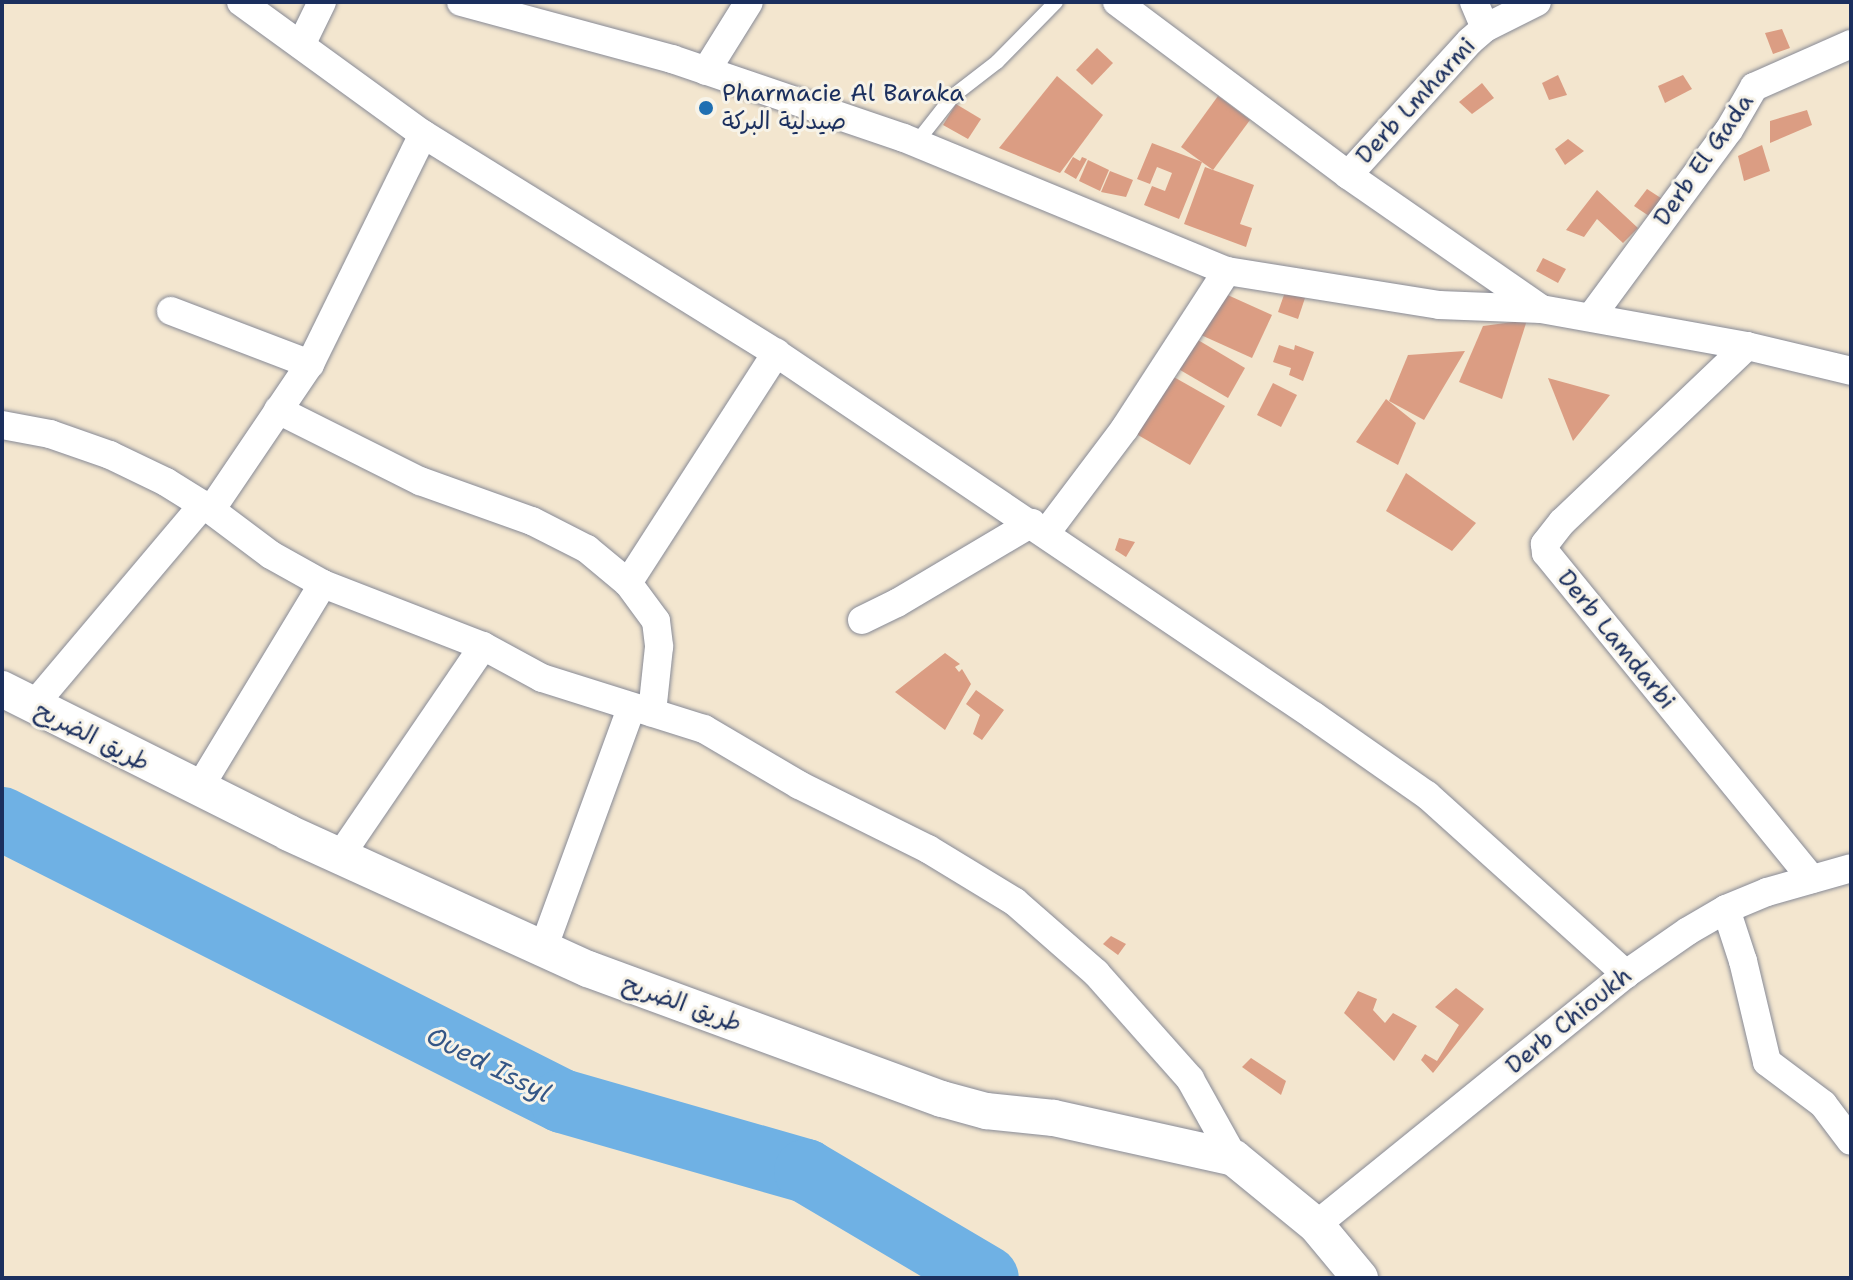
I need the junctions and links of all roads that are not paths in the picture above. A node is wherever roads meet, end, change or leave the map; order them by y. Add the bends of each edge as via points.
1 (241, 2) edge
2 (322, 2) edge
3 (461, 2) edge
4 (749, 2) edge
5 (1056, 2) edge
6 (1117, 2) edge
7 (1474, 2) edge
8 (1537, 2) edge
9 (1485, 28) junction
10 (1851, 44) edge
11 (301, 45) junction
12 (706, 71) junction
13 (423, 134) junction
14 (916, 143) junction
15 (1348, 175) junction
16 (1227, 271) junction
17 (1541, 309) junction
18 (171, 311) dead end
19 (1591, 317) junction
20 (1747, 346) junction
21 (776, 353) junction
22 (310, 364) junction
23 (1851, 371) edge
24 (278, 410) junction
25 (2, 425) edge
26 (207, 507) junction
27 (1039, 528) junction
28 (628, 583) junction
29 (323, 584) junction
30 (862, 620) dead end
31 (483, 646) junction
32 (17, 698) edge
33 (642, 711) junction
34 (198, 790) junction
35 (340, 856) junction
36 (1851, 868) edge
37 (1812, 879) junction
38 (1726, 909) junction
39 (543, 949) junction
40 (1626, 974) junction
41 (1851, 1141) edge
42 (1234, 1158) junction
43 (1316, 1225) junction
44 (1360, 1278) edge

1 - 11 street
2 - 11 street
3 - 12 street
4 - 12 street
5 - 14 lane via 997,62 953,96
6 - 15 street
7 - 9 street, Derb Lmharmi
8 - 9 street, Derb Lmharmi
9 - 15 street, Derb Lmharmi
10 - 19 street, Derb El Gada via 1754,87 1729,130
11 - 13 street
12 - 14 street
13 - 21 street
13 - 22 street
14 - 16 street
15 - 17 street
16 - 17 street via 1439,305
16 - 27 street via 1125,428
17 - 19 street
18 - 22 street
19 - 20 street
20 - 23 street
20 - 37 street, Derb Lamdarbi via 1562,522 1545,544 1546,553
21 - 27 street
21 - 28 street
22 - 24 street
24 - 26 street
24 - 28 street via 420,481 532,521 587,549
25 - 26 street via 50,434 110,455
26 - 29 street via 271,555
26 - 32 street
27 - 30 street
27 - 40 street via 1427,795
28 - 33 street via 656,621 659,647
29 - 31 street
29 - 34 street
31 - 33 street via 542,678
31 - 35 street
32 - 34 street, طريق الضريح
33 - 39 street
33 - 42 street via 704,729 799,785 928,849 1015,902 1096,973 1190,1079
34 - 35 street, طريق الضريح
35 - 39 street, طريق الضريح
36 - 37 street, Derb Chioukh
37 - 38 street, Derb Chioukh
38 - 40 street, Derb Chioukh
38 - 41 street via 1767,1062 1823,1104
39 - 42 street, طريق الضريح via 942,1099
40 - 43 street, Derb Chioukh
42 - 43 street, طريق الضريح
43 - 44 street, طريق الضريح

